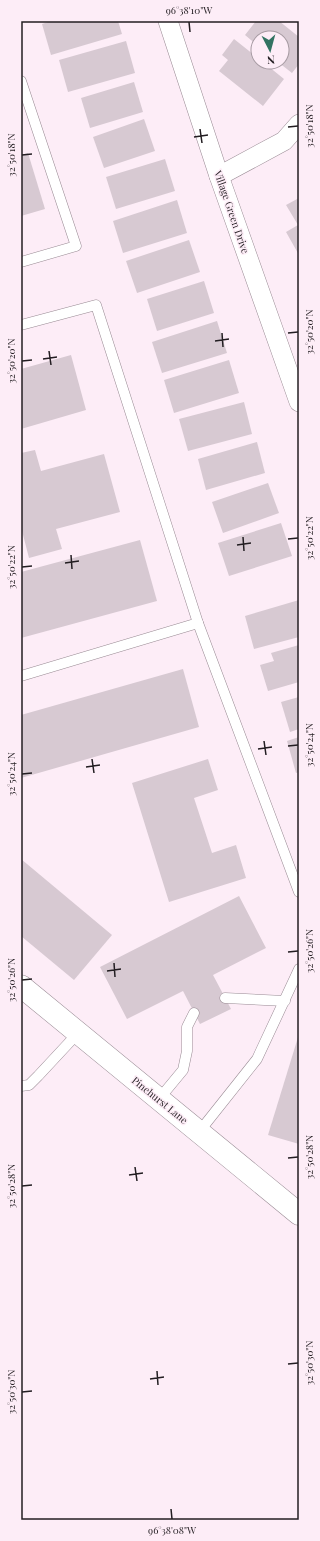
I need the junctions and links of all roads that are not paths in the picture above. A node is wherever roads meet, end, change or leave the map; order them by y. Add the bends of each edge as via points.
1 (168, 21) edge
2 (21, 81) edge
3 (25, 108) edge
4 (299, 124) edge
5 (219, 176) junction
6 (21, 262) edge
7 (21, 325) edge
8 (299, 402) edge
9 (198, 623) junction
10 (21, 676) edge
11 (299, 892) edge
12 (299, 969) edge
13 (21, 986) edge
14 (225, 998) dead end
15 (285, 1001) junction
16 (194, 1013) dead end
17 (78, 1033) junction
18 (21, 1086) edge
19 (160, 1099) junction
20 (199, 1132) junction
21 (299, 1214) edge

1 - 5 street, Village Green Drive
2 - 3 lane
3 - 6 lane via 76,246
4 - 5 street via 284,140
5 - 8 street, Village Green Drive
7 - 9 lane via 96,305
9 - 10 lane
9 - 11 lane
12 - 15 lane
13 - 17 street, Pinehurst Lane
14 - 15 lane
15 - 20 lane via 257,1059
16 - 19 lane via 187,1027 187,1051 183,1070
17 - 18 lane via 38,1076 28,1085
17 - 19 street, Pinehurst Lane
19 - 20 street, Pinehurst Lane
20 - 21 street, Pinehurst Lane

